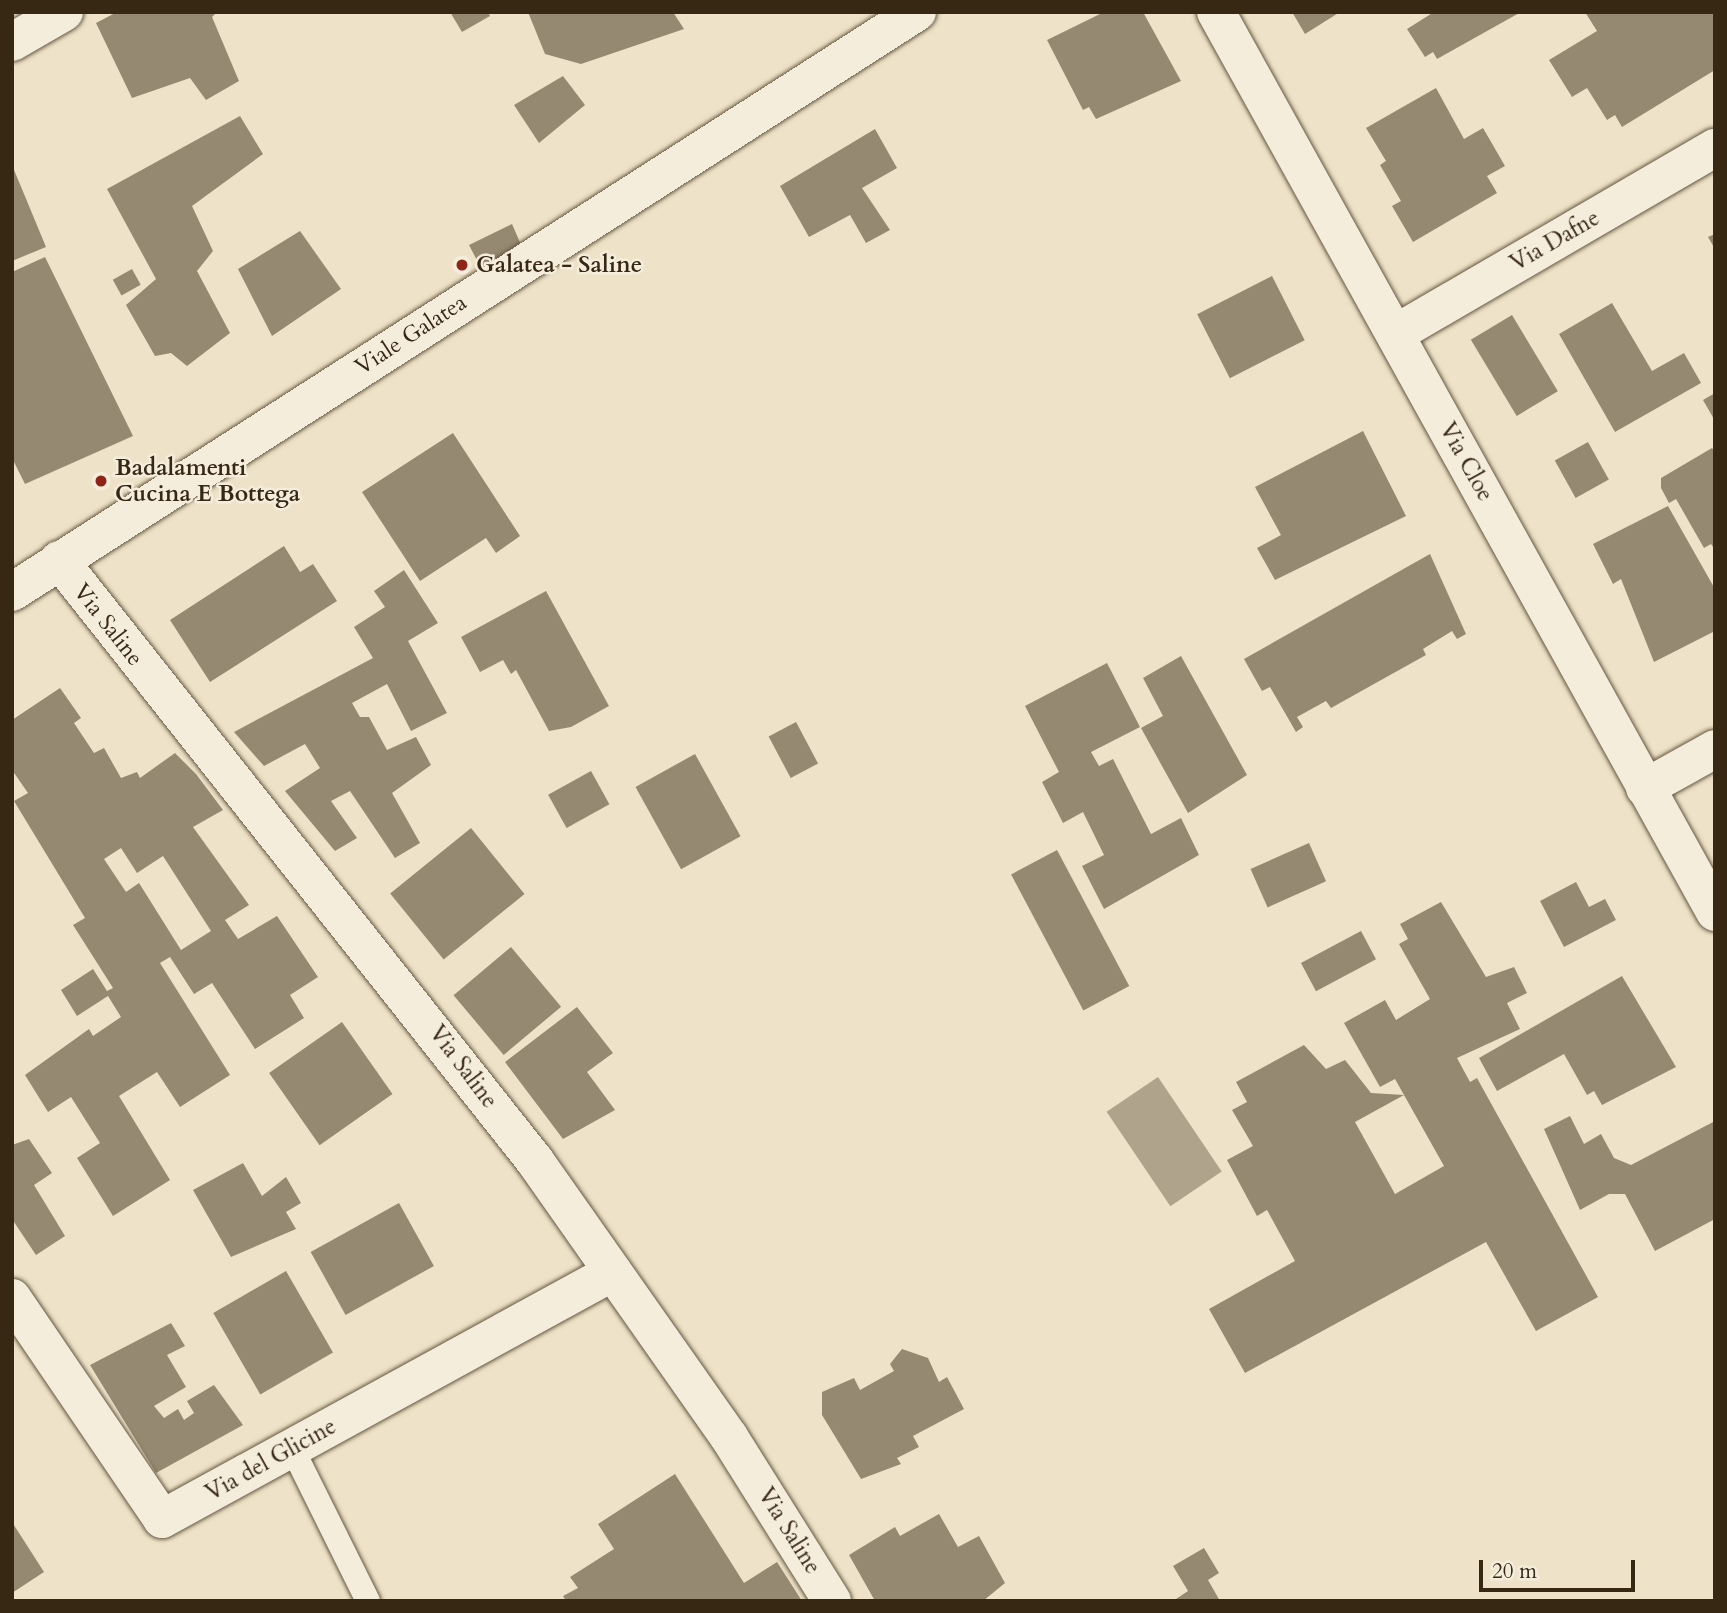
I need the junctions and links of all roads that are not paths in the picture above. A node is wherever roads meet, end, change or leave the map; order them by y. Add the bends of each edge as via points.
1 (64, 12) edge
2 (917, 12) edge
3 (1216, 12) edge
4 (12, 42) edge
5 (1715, 148) edge
6 (1395, 334) junction
7 (59, 560) junction
8 (12, 592) edge
9 (1715, 749) edge
10 (1646, 788) junction
11 (1715, 912) edge
12 (613, 1272) junction
13 (12, 1298) edge
14 (292, 1448) junction
15 (368, 1601) edge
16 (832, 1601) edge

1 - 4 street
2 - 7 street, Viale Galatea
3 - 6 street, Via Cloe
5 - 6 street, Via Dafne
6 - 10 street, Via Cloe
7 - 8 street, Viale Galatea
7 - 12 street, Via Saline via 426,1019
9 - 10 street
10 - 11 street, Via Cloe
12 - 14 street, Via del Glicine
12 - 16 street, Via Saline via 729,1437
13 - 14 street, Via del Glicine via 162,1519
14 - 15 lane

